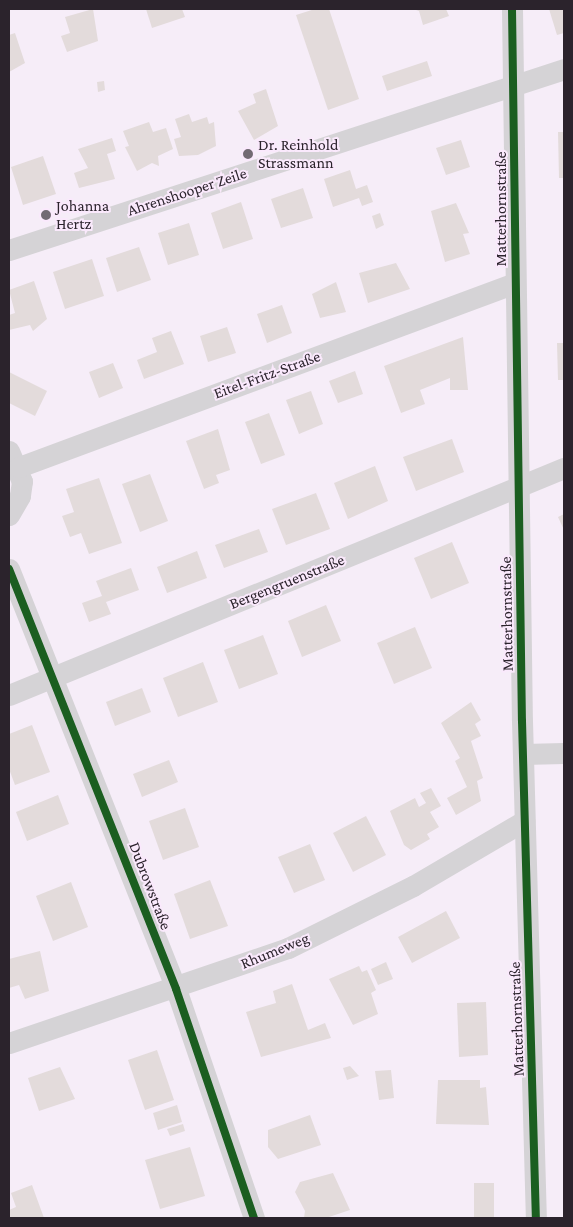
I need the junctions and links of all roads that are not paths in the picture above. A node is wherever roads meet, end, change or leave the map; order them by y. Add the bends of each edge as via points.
1 (512, 9) edge
2 (564, 69) edge
3 (514, 86) junction
4 (9, 250) edge
5 (515, 283) junction
6 (14, 459) edge
7 (564, 468) edge
8 (520, 486) junction
9 (9, 516) edge
10 (9, 569) edge
11 (52, 678) junction
12 (9, 696) edge
13 (564, 753) edge
14 (523, 754) junction
15 (524, 821) junction
16 (176, 989) junction
17 (9, 1043) edge
18 (254, 1218) edge
19 (536, 1218) edge

1 - 3 street, Matterhornstraße
2 - 3 street, Ahrenshooper Zeile
3 - 4 street, Ahrenshooper Zeile
3 - 5 street, Matterhornstraße
5 - 6 street, Eitel-Fritz-Straße
5 - 8 street, Matterhornstraße
6 - 9 street via 20,496
7 - 8 street, Bergengruenstraße
8 - 11 street, Bergengruenstraße
8 - 14 street, Matterhornstraße
10 - 11 street, Dubrowstraße
11 - 12 street, Bergengruenstraße
11 - 16 street, Dubrowstraße
13 - 14 street
14 - 15 street, Matterhornstraße
15 - 16 street, Rhumeweg via 413,886 288,948
15 - 19 street, Matterhornstraße
16 - 17 street, Rhumeweg
16 - 18 street, Dubrowstraße

